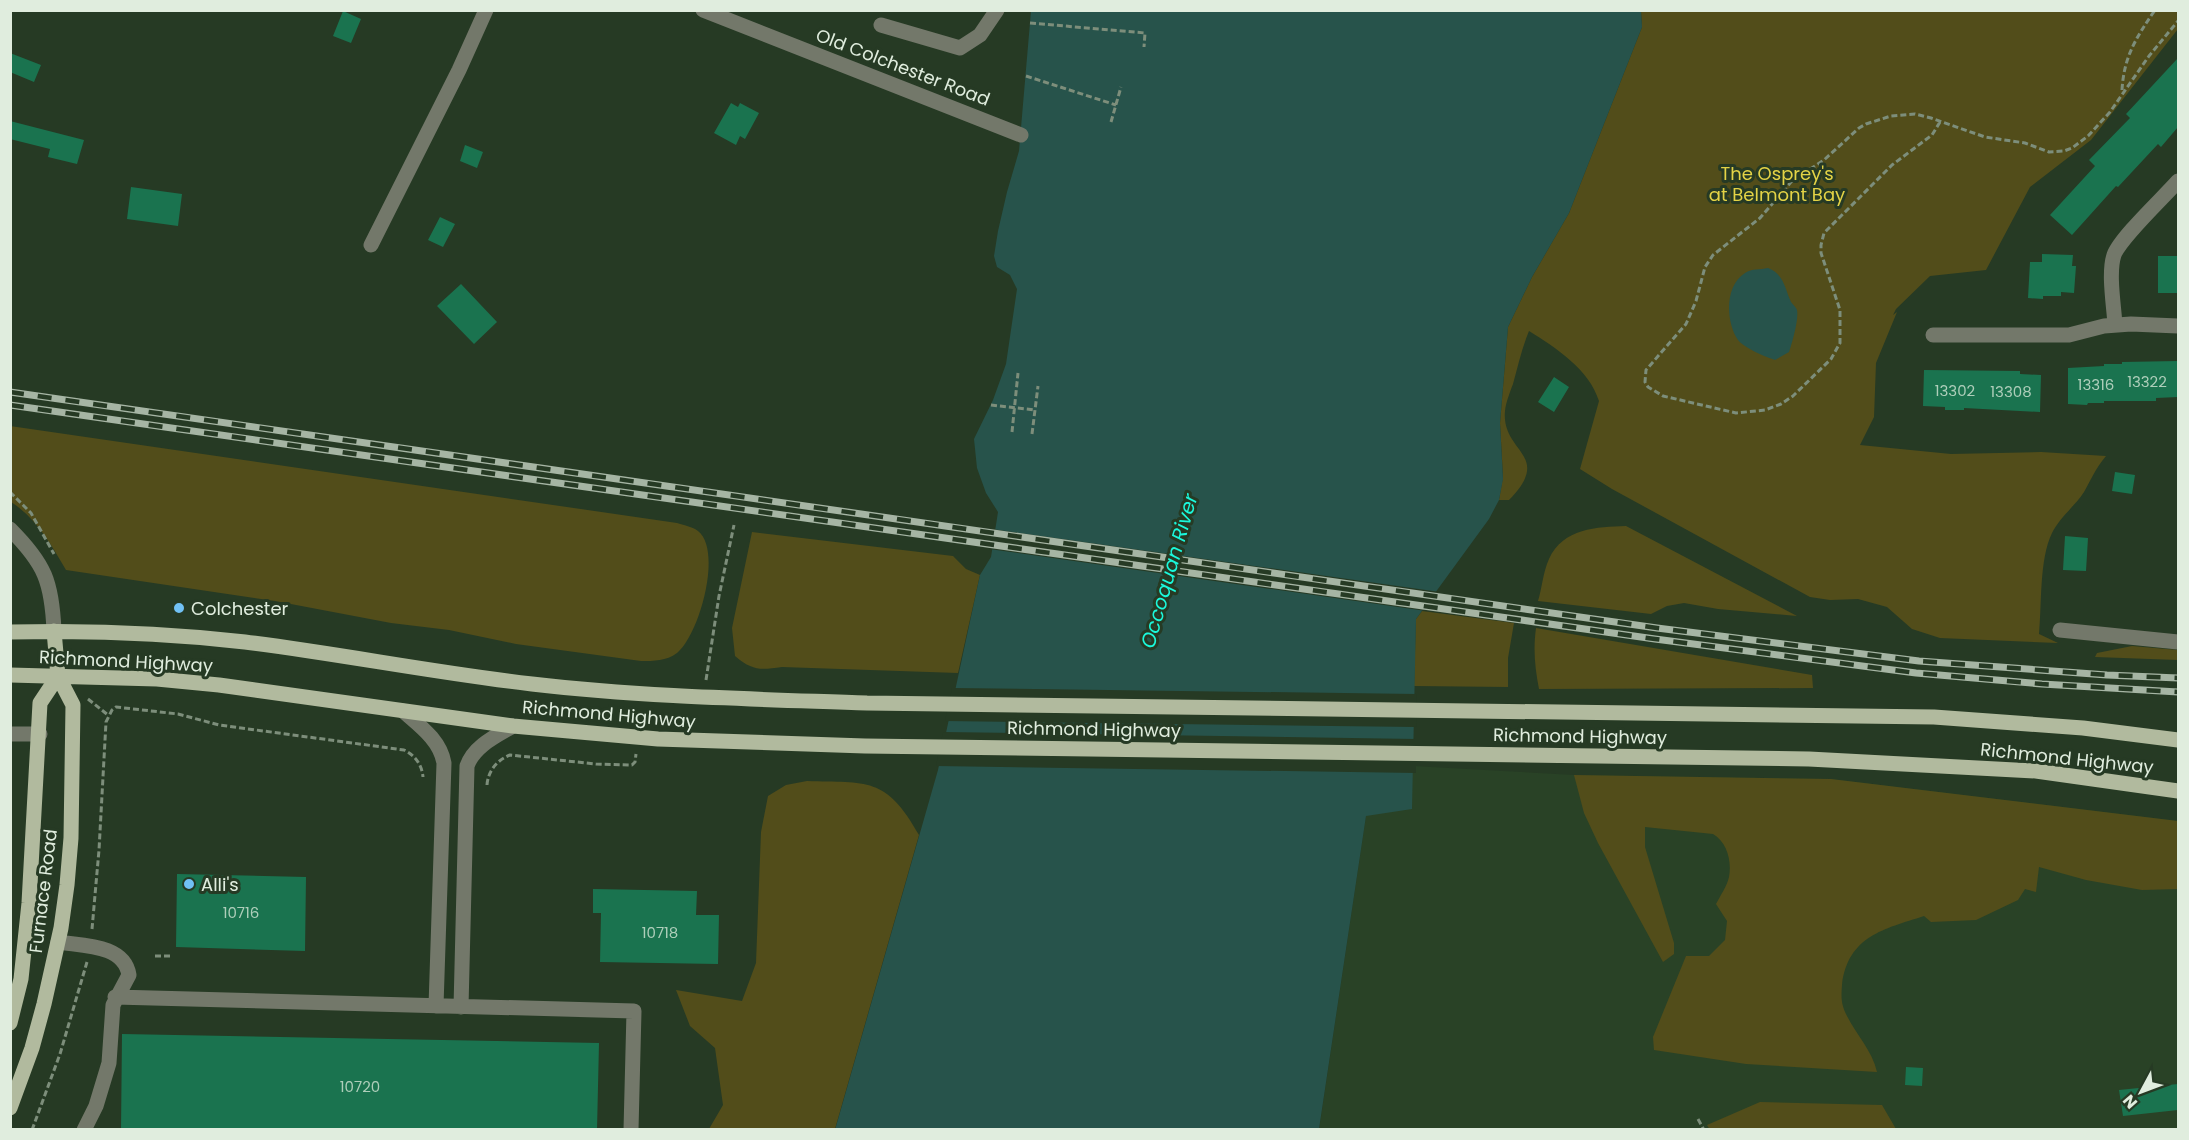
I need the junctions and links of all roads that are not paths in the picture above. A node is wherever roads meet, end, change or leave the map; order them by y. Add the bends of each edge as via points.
1 (486, 10) edge
2 (703, 10) edge
3 (997, 10) edge
4 (881, 25) dead end
5 (1021, 135) dead end
6 (2178, 181) edge
7 (371, 245) dead end
8 (2115, 325) junction
9 (2178, 326) edge
10 (1933, 335) dead end
11 (10, 528) edge
12 (2060, 630) dead end
13 (54, 631) junction
14 (10, 632) edge
15 (2178, 642) edge
16 (10, 675) edge
17 (58, 676) junction
18 (403, 711) junction
19 (513, 726) junction
20 (10, 734) edge
21 (40, 734) junction
22 (2178, 740) edge
23 (2178, 791) edge
24 (58, 942) junction
25 (116, 998) junction
26 (436, 1006) junction
27 (460, 1006) junction
28 (10, 1023) edge
29 (10, 1108) edge
30 (84, 1130) edge
31 (631, 1130) edge

1 - 7 street
2 - 5 street, Old Colchester Road
3 - 4 street via 980,35 960,48
6 - 8 street via 2121,242 2114,255
8 - 9 street
8 - 10 street via 2069,334
11 - 13 street, Furnace Road via 47,580
12 - 15 street
13 - 14 main road, Richmond Highway
13 - 17 main road, Furnace Road
13 - 22 main road, Richmond Highway via 245,642 532,684 703,697 867,704 1934,717 2083,728
16 - 17 main road, Richmond Highway
17 - 18 main road, Richmond Highway via 219,685
17 - 21 main road, Furnace Road via 40,703
17 - 24 main road, Furnace Road via 74,705 71,838
18 - 19 main road, Richmond Highway
18 - 26 street via 434,740 444,763
19 - 23 main road, Richmond Highway via 717,742 865,746 1809,759 2036,771
19 - 27 street via 479,748 467,766
20 - 21 street
21 - 28 main road, Furnace Road via 29,903 21,979
24 - 25 street via 118,954 129,975
24 - 29 main road, Furnace Road via 32,1048
25 - 26 street
25 - 30 street via 109,1063
26 - 27 street
27 - 31 street via 634,1011

